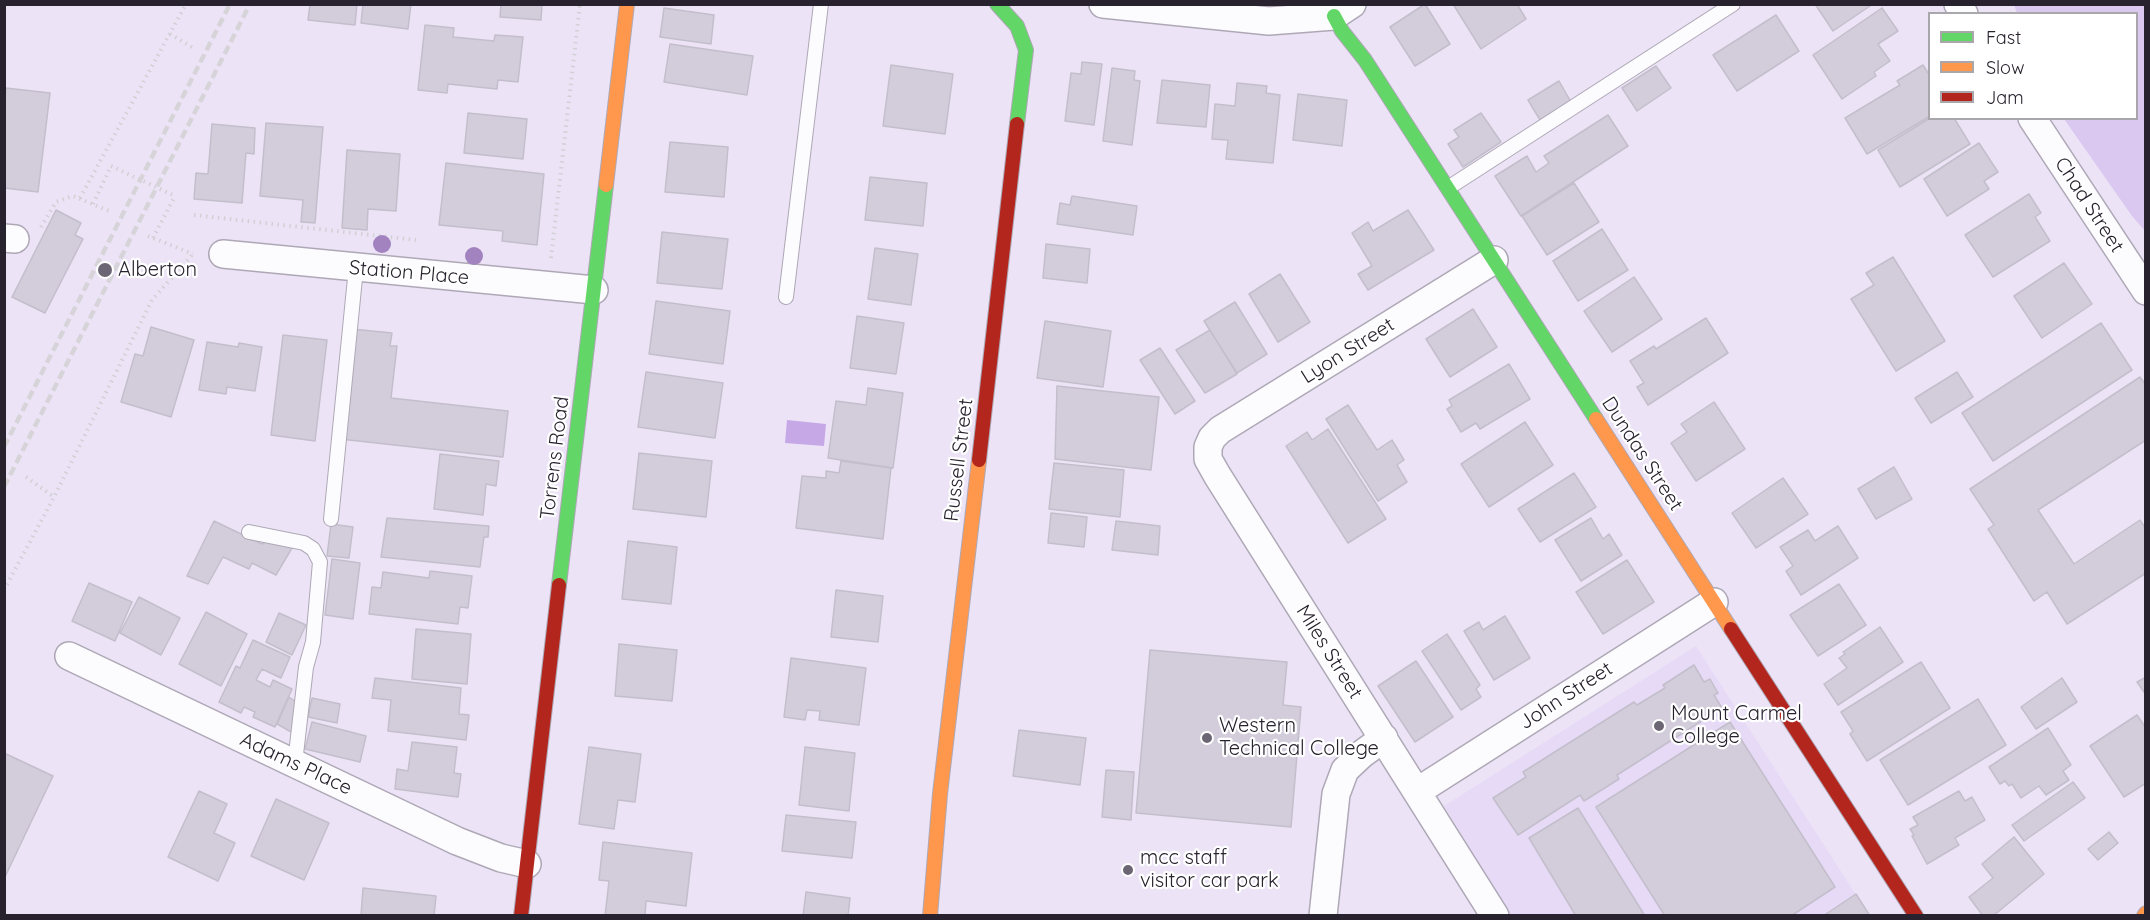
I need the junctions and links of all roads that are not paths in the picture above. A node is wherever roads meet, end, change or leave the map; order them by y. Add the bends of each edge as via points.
1 (627, 4) edge
2 (821, 4) edge
3 (1103, 4) edge
4 (1732, 4) edge
5 (1002, 9) edge
6 (1343, 10) edge
7 (2033, 120) edge
8 (1448, 188) junction
9 (223, 254) dead end
10 (1494, 260) junction
11 (356, 268) junction
12 (594, 290) junction
13 (2145, 291) edge
14 (786, 297) dead end
15 (1208, 447) joint
16 (331, 519) dead end
17 (249, 532) dead end
18 (1714, 602) junction
19 (69, 656) dead end
20 (1384, 738) junction
21 (295, 763) junction
22 (1418, 791) junction
23 (527, 864) junction
24 (521, 915) edge
25 (930, 915) edge
26 (1323, 915) edge
27 (1495, 915) edge
28 (1916, 915) edge

1 - 12 street, Torrens Road
2 - 14 lane
3 - 6 street via 1269,21
4 - 8 lane
5 - 25 street, Russell Street via 1017,26 1026,50 940,794
6 - 8 street, Dundas Street via 1342,31
7 - 13 street, Chad Street
8 - 10 street, Dundas Street
9 - 11 street, Station Place
10 - 15 street, Lyon Street via 1220,430
10 - 18 street, Dundas Street
11 - 12 street, Station Place
11 - 16 lane
12 - 23 street, Torrens Road
15 - 20 street, Miles Street via 1208,459 1217,475
17 - 21 lane via 304,543 313,549 320,562
18 - 22 street, John Street
18 - 28 street, Dundas Street
19 - 21 street, Adams Place
20 - 22 street, Miles Street
20 - 26 street via 1345,770 1336,794
21 - 23 street, Adams Place via 457,841
22 - 27 street, Miles Street
23 - 24 street, Torrens Road

